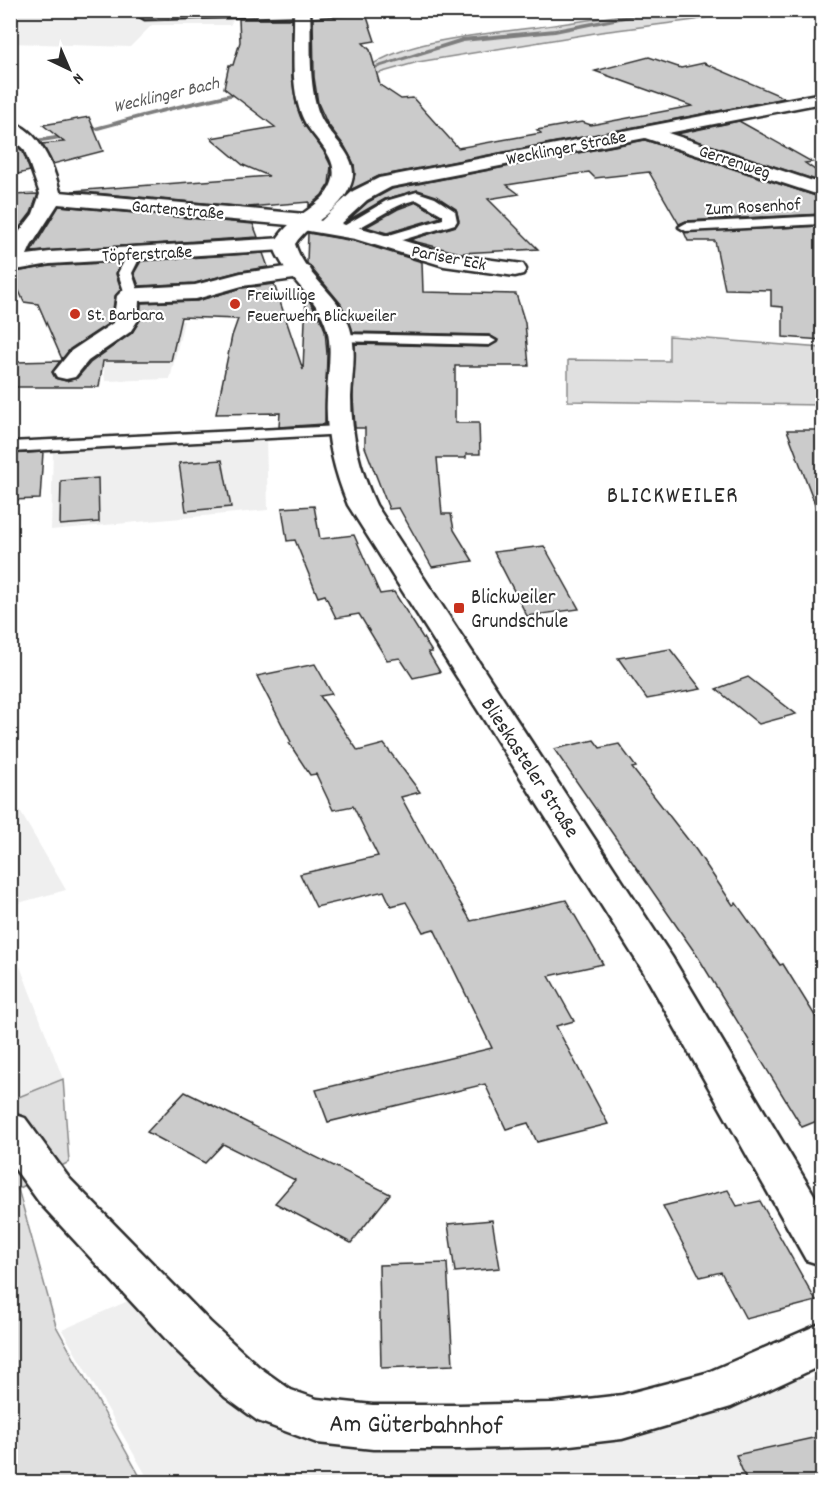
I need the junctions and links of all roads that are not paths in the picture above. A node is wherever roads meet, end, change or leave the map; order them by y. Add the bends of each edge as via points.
1 (302, 11) edge
2 (145, 16) dead end
3 (822, 98) edge
4 (10, 128) edge
5 (648, 132) junction
6 (398, 179) junction
7 (822, 190) edge
8 (415, 196) junction
9 (50, 197) junction
10 (822, 220) edge
11 (686, 227) dead end
12 (335, 229) junction
13 (296, 230) junction
14 (384, 241) junction
15 (135, 254) junction
16 (13, 264) edge
17 (515, 269) dead end
18 (300, 272) junction
19 (132, 294) junction
20 (341, 338) junction
21 (489, 341) dead end
22 (66, 372) dead end
23 (340, 431) junction
24 (10, 447) edge
25 (10, 1129) edge
26 (822, 1246) edge
27 (822, 1343) edge

1 - 2 lane
1 - 13 street via 312,117 337,151 344,174 335,195
3 - 5 street, Wecklinger Straße
4 - 9 street via 30,143
5 - 6 street, Wecklinger Straße
5 - 7 street, Gerrenweg
6 - 8 lane
6 - 12 street, Wecklinger Straße via 349,203
8 - 12 lane
8 - 14 lane, Pariser Eck via 450,214 450,221
9 - 13 street, Gartenstraße
9 - 16 street
10 - 11 lane, Zum Rosenhof
12 - 13 street, Pariser Eck
12 - 14 street, Pariser Eck
13 - 15 street, Töpferstraße
13 - 18 street, Blieskasteler Straße via 285,251
14 - 17 street, Pariser Eck via 444,260
15 - 16 street, Töpferstraße
15 - 19 lane via 125,268 124,281
18 - 19 street via 241,280 196,292
18 - 20 street, Blieskasteler Straße via 326,302
19 - 22 street via 128,296 126,320 77,356
20 - 21 lane
20 - 23 street, Blieskasteler Straße
23 - 24 lane
23 - 26 street, Blieskasteler Straße via 350,480 362,505 659,966
25 - 27 street, Am Güterbahnhof via 54,1190 210,1352 275,1406 317,1421 373,1427 460,1427 553,1425 622,1417 714,1392

